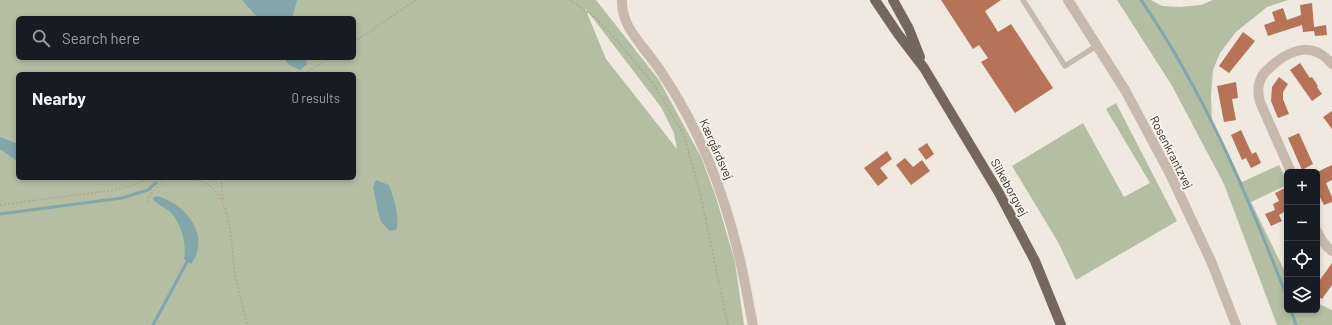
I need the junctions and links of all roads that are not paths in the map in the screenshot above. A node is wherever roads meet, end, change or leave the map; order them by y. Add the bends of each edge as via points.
1 (622, 0) edge
2 (875, 0) edge
3 (893, 0) edge
4 (1024, 0) edge
5 (1068, 0) edge
6 (1098, 45) junction
7 (1332, 64) edge
8 (924, 68) junction
9 (1290, 169) edge
10 (1320, 236) edge
11 (1332, 251) edge
12 (753, 325) edge
13 (1061, 325) edge
14 (1236, 325) edge

1 - 12 street, Kærgårdsvej via 625,21 674,91 707,156 730,220
2 - 8 main road, Silkeborgvej
3 - 8 main road, Silkeborgvej via 909,29
4 - 6 lane via 1066,66
5 - 6 street, Rosenkrantzvej
6 - 14 street, Rosenkrantzvej via 1170,174 1211,261
7 - 9 street via 1319,53 1296,50 1286,54 1266,70 1260,80 1260,102
8 - 13 main road, Silkeborgvej via 999,193 1035,261
10 - 11 street

